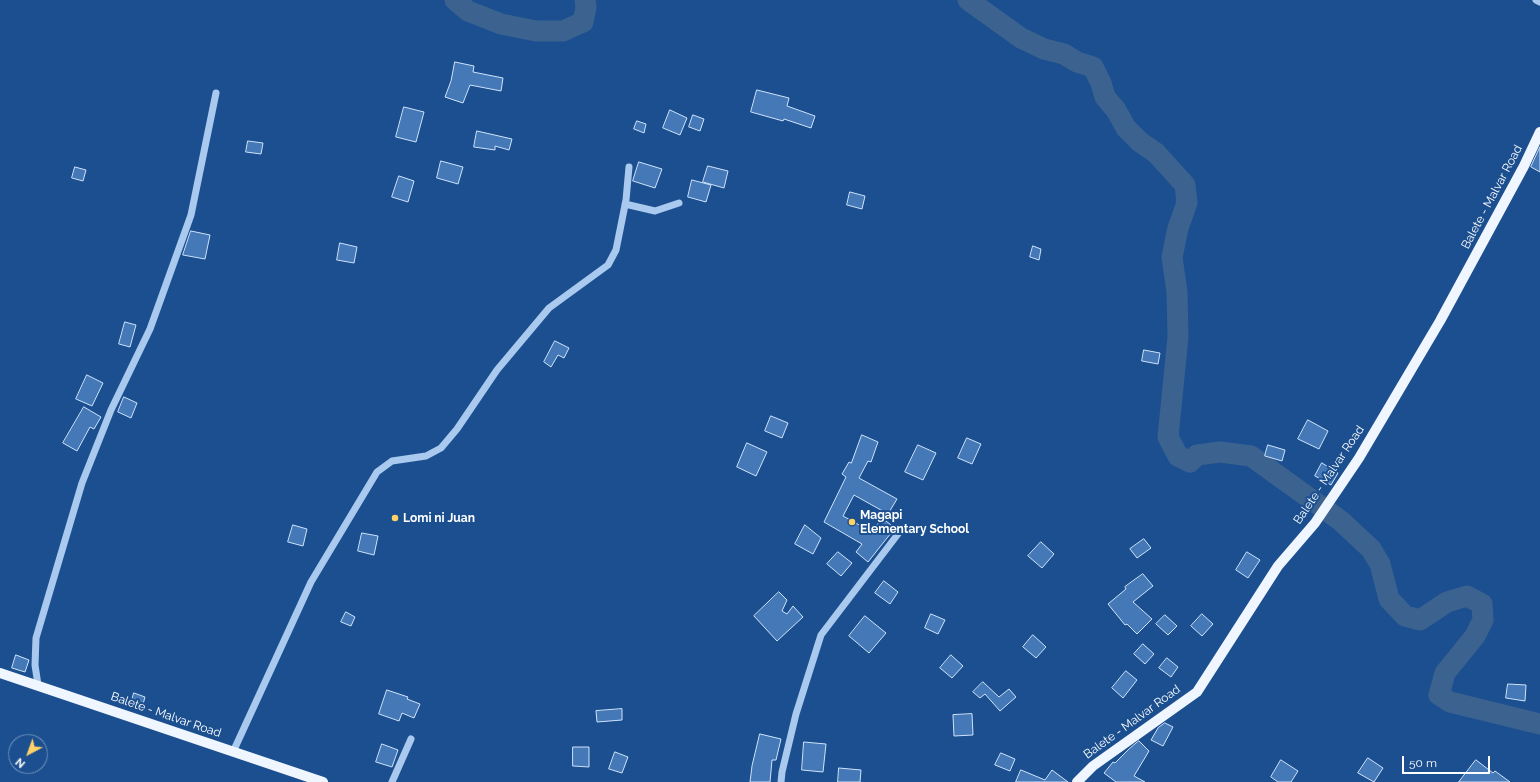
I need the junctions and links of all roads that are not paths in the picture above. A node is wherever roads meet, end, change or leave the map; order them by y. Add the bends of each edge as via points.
1 (1536, 0) edge
2 (1540, 2) edge
3 (216, 93) dead end
4 (1540, 132) edge
5 (629, 167) dead end
6 (679, 203) dead end
7 (625, 204) junction
8 (902, 530) dead end
9 (0, 673) edge
10 (38, 685) junction
11 (411, 739) dead end
12 (233, 752) junction
13 (323, 782) edge
14 (392, 782) edge
15 (781, 782) edge
16 (1077, 782) edge

1 - 2 street
3 - 10 street via 191,215 150,329 111,410 82,483 36,638 35,665
4 - 16 main road, Balete - Malvar Road via 1440,321 1359,458 1315,523 1278,566 1197,692 1093,766
5 - 7 street
6 - 7 street via 655,210
7 - 12 street via 616,250 608,265 549,308 497,370 441,448 426,456 392,461 378,472 311,582
8 - 15 street via 821,635 796,714
9 - 10 main road, Balete - Malvar Road
10 - 12 main road, Balete - Malvar Road
11 - 14 street
12 - 13 main road, Balete - Malvar Road

